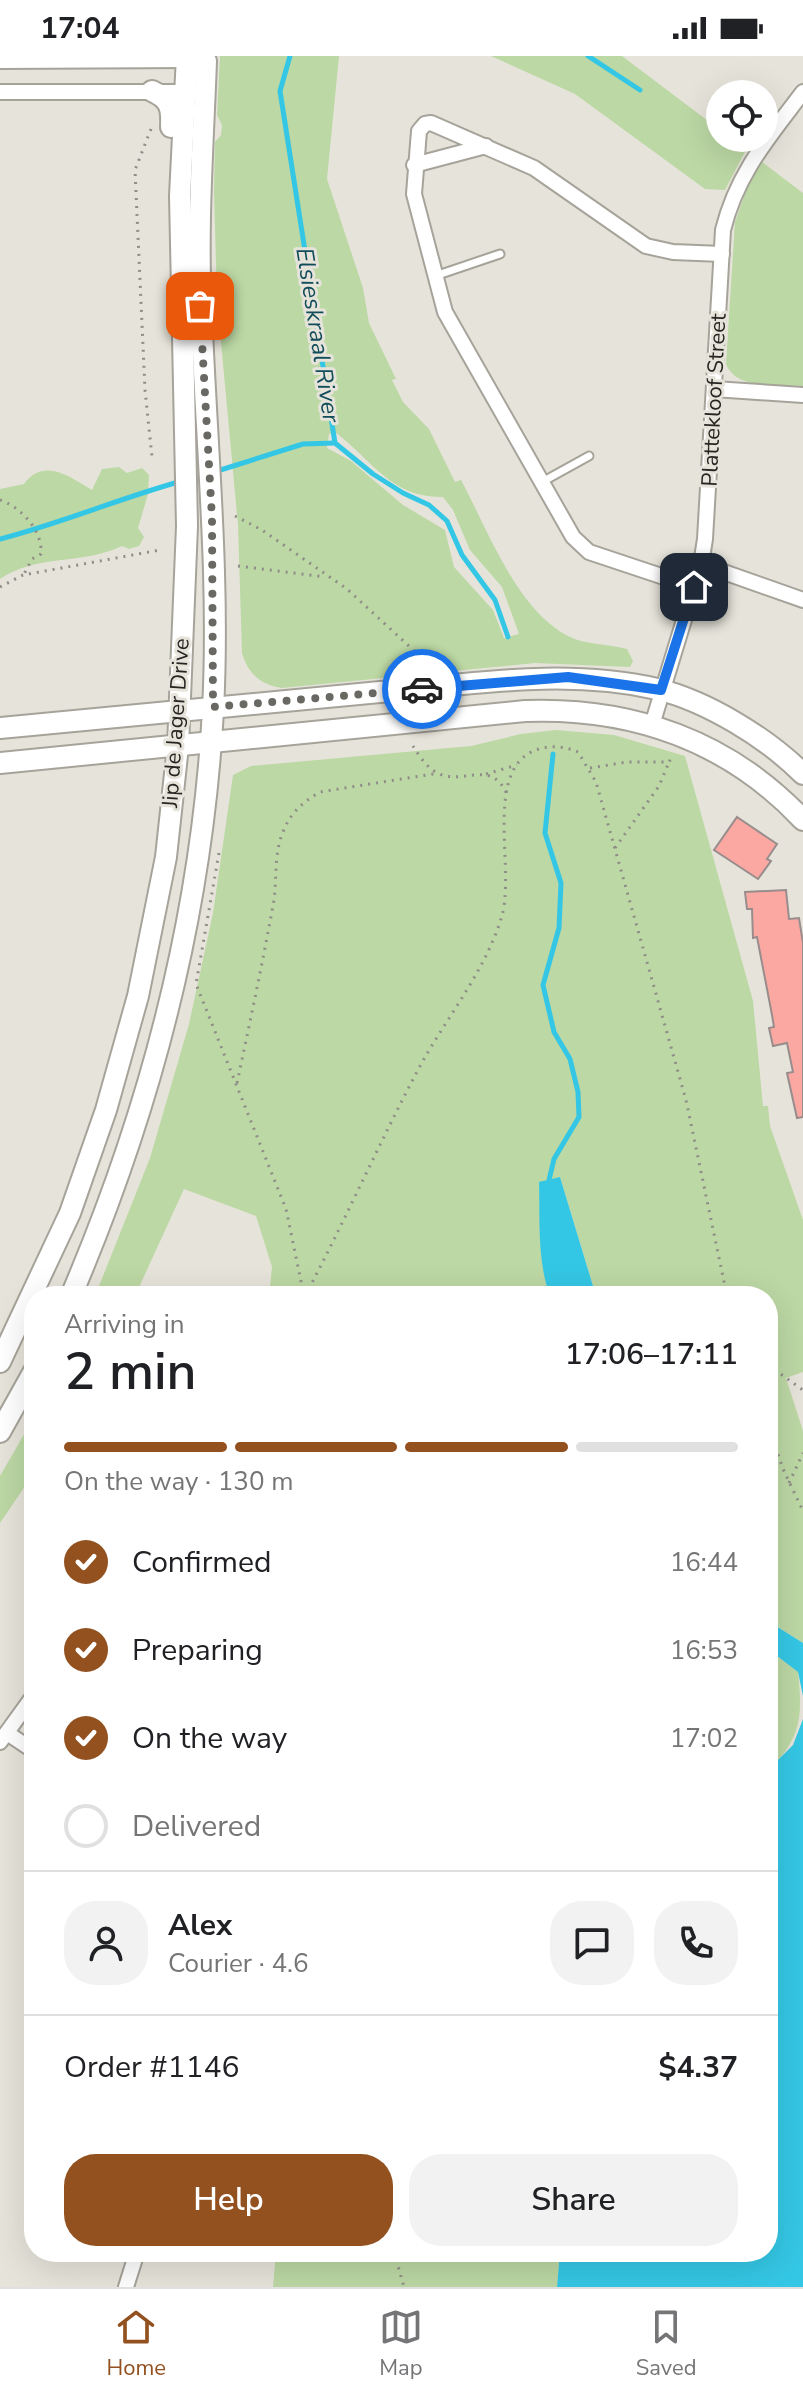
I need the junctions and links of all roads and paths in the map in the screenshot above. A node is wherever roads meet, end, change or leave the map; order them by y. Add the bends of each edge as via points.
1 (195, 58) edge
2 (0, 61) edge
3 (152, 91) junction
4 (0, 92) edge
5 (183, 92) junction
6 (803, 92) edge
7 (205, 93) junction
8 (152, 126) dead end
9 (486, 146) junction
10 (414, 165) junction
11 (500, 254) dead end
12 (722, 254) junction
13 (435, 276) junction
14 (185, 361) junction
15 (714, 389) junction
16 (803, 395) edge
17 (589, 456) dead end
18 (152, 457) dead end
19 (542, 482) junction
20 (0, 500) edge
21 (235, 516) dead end
22 (160, 550) dead end
23 (701, 564) junction
24 (238, 566) dead end
25 (23, 575) junction
26 (329, 577) junction
27 (0, 587) edge
28 (694, 587) junction
29 (803, 600) edge
30 (449, 668) dead end
31 (661, 690) junction
32 (213, 707) junction
33 (179, 711) junction
34 (652, 725) junction
35 (0, 728) edge
36 (211, 744) junction
37 (178, 746) junction
38 (413, 746) dead end
39 (676, 748) dead end
40 (669, 762) junction
41 (0, 763) edge
42 (517, 765) junction
43 (590, 768) junction
44 (439, 773) junction
45 (486, 774) junction
46 (803, 774) edge
47 (507, 794) junction
48 (803, 820) edge
49 (615, 848) junction
50 (219, 852) dead end
51 (237, 1085) junction
52 (36, 1286) edge
53 (75, 1286) edge
54 (303, 1286) edge
55 (310, 1286) edge
56 (725, 1286) edge
57 (24, 1311) edge
58 (0, 1362) edge
59 (778, 1372) edge
60 (24, 1389) edge
61 (803, 1390) edge
62 (0, 1432) edge
63 (778, 1452) edge
64 (803, 1453) edge
65 (789, 1483) junction
66 (803, 1511) edge
67 (24, 1709) edge
68 (3, 1738) edge
69 (24, 1747) edge
70 (134, 2262) edge
71 (397, 2262) edge
72 (126, 2287) edge
73 (404, 2287) edge

1 - 2 street
1 - 5 main road, Jip de Jager Drive
1 - 7 main road, Jip de Jager Drive
3 - 4 street
3 - 5 street
3 - 14 main road via 165,96 171,109 173,312
5 - 7 street
5 - 14 main road, Jip de Jager Drive
6 - 12 street, Plattekloof Street via 741,176 727,212
7 - 32 main road, Jip de Jager Drive via 200,290 212,518
8 - 18 path via 135,170
9 - 10 street
9 - 10 street via 428,123 417,136
9 - 12 street via 534,168 646,246
10 - 13 street via 415,203
11 - 13 lane
12 - 15 street, Plattekloof Street
13 - 19 street via 449,321
14 - 33 main road, Jip de Jager Drive via 187,526
15 - 16 street
15 - 23 street, Plattekloof Street
17 - 19 lane
19 - 28 street via 584,549
20 - 25 path via 28,519 37,537 41,554
21 - 26 path
22 - 25 path
23 - 28 street, Plattekloof Street
23 - 29 street
24 - 26 path
25 - 27 path
26 - 30 path via 423,659
28 - 31 street, Plattekloof Street
31 - 32 main road via 568,677
31 - 34 street, Plattekloof Street
31 - 46 main road via 735,723
32 - 33 main road
32 - 36 main road, Jip de Jager Drive
33 - 35 main road
33 - 37 main road, Jip de Jager Drive
34 - 36 main road via 589,712 525,711
34 - 48 main road via 699,741 736,762
36 - 37 main road
36 - 53 main road, Jip de Jager Drive via 185,938 160,1050 126,1158
37 - 41 main road
37 - 52 main road, Jip de Jager Drive via 160,891 121,1062 70,1213
38 - 44 path
39 - 40 path
40 - 43 path
40 - 49 path via 659,786
42 - 43 path via 528,753 558,746 578,752
42 - 45 path
42 - 47 path
43 - 49 path
44 - 45 path
44 - 51 path via 320,792 291,817 277,857 259,984
45 - 47 path via 500,781
47 - 55 path via 503,915 488,955 418,1070
49 - 56 path via 686,1100
50 - 51 path via 196,984
51 - 54 path via 286,1209
57 - 58 main road, Jip de Jager Drive
59 - 61 path
60 - 62 main road
63 - 65 path
64 - 65 path
65 - 66 path
67 - 68 street
68 - 69 street
70 - 72 street
71 - 73 path

